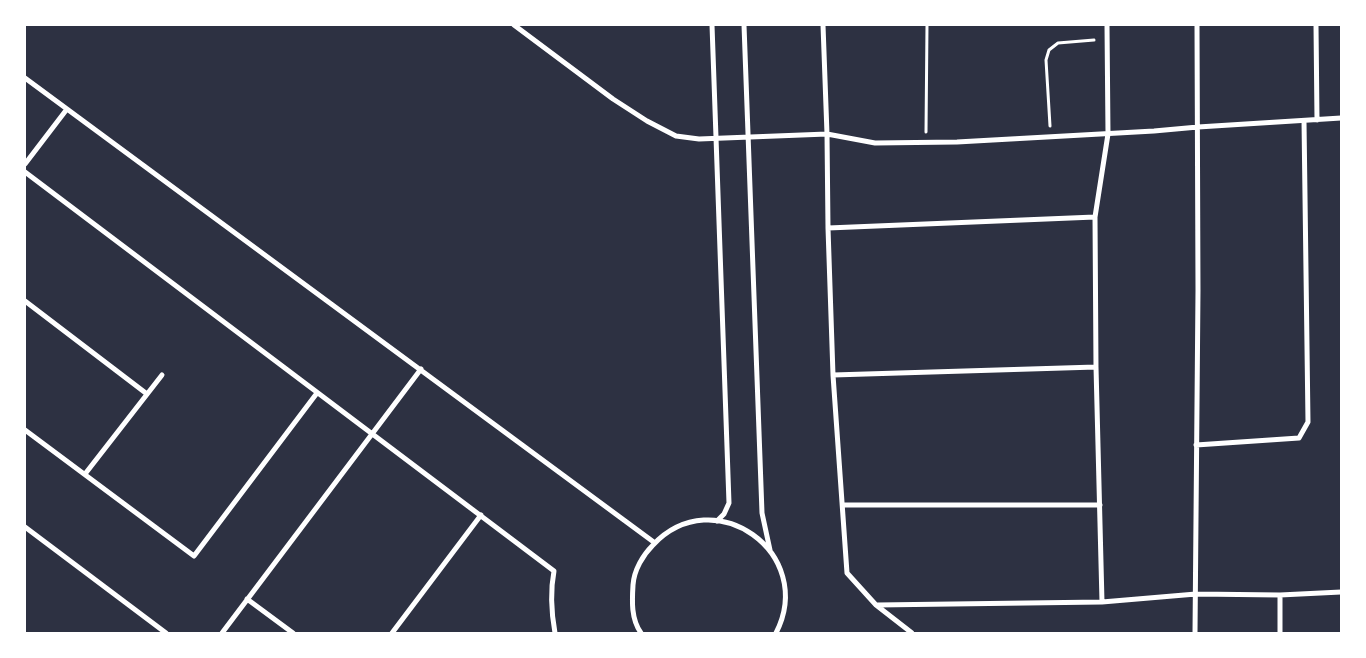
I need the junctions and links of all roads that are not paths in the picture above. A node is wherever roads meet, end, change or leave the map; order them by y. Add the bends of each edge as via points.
1 (514, 25) edge
2 (712, 25) edge
3 (744, 25) edge
4 (823, 25) edge
5 (1107, 25) edge
6 (1197, 25) edge
7 (1316, 25) edge
8 (25, 78) edge
9 (67, 110) junction
10 (1341, 118) edge
11 (1317, 120) junction
12 (1304, 121) junction
13 (1198, 127) junction
14 (827, 134) junction
15 (1108, 134) junction
16 (748, 136) junction
17 (716, 138) junction
18 (25, 164) edge
19 (25, 172) edge
20 (1095, 217) junction
21 (828, 228) junction
22 (25, 302) edge
23 (1096, 367) junction
24 (421, 369) junction
25 (162, 375) dead end
26 (833, 375) junction
27 (317, 393) junction
28 (147, 394) junction
29 (25, 430) edge
30 (372, 434) junction
31 (1196, 445) junction
32 (85, 474) junction
33 (843, 505) junction
34 (1100, 505) junction
35 (481, 515) junction
36 (717, 521) junction
37 (25, 527) edge
38 (655, 543) junction
39 (770, 550) junction
40 (1341, 592) edge
41 (1196, 594) junction
42 (1280, 594) junction
43 (247, 599) junction
44 (1102, 602) junction
45 (876, 605) junction
46 (639, 632) edge
47 (166, 633) edge
48 (222, 633) edge
49 (293, 633) edge
50 (392, 633) edge
51 (556, 633) edge
52 (776, 633) edge
53 (912, 633) edge
54 (1195, 633) edge
55 (1280, 633) edge

1 - 17 street via 646,121 676,136
2 - 17 street
3 - 16 street
4 - 14 street
5 - 15 street
6 - 13 street
7 - 11 street
8 - 9 street
9 - 18 street
9 - 24 street
10 - 11 street
11 - 12 street
12 - 13 street
12 - 31 street via 1308,422 1299,438
13 - 15 street
13 - 31 street
14 - 15 street via 875,142
14 - 16 street
14 - 21 street
15 - 20 street
16 - 17 street
16 - 39 street via 762,513
17 - 36 street via 729,504
19 - 27 street
20 - 21 street
20 - 23 street
21 - 26 street
22 - 28 street
23 - 26 street
23 - 34 street
24 - 30 street
24 - 38 street
25 - 28 street
26 - 33 street
27 - 30 street
27 - 32 street via 194,556
28 - 32 street
29 - 32 street
30 - 35 street
30 - 43 street
31 - 41 street
33 - 34 street
33 - 45 street via 847,573
34 - 44 street
35 - 50 street
35 - 51 street via 554,570 550,589
36 - 38 street via 683,524
36 - 39 street via 731,523 753,533
37 - 47 street
38 - 46 street via 645,554 634,578 632,605
39 - 52 street via 782,572 786,596
40 - 42 street
41 - 42 street
41 - 44 street
41 - 54 street
42 - 55 street
43 - 48 street
43 - 49 street
44 - 45 street
45 - 53 street

